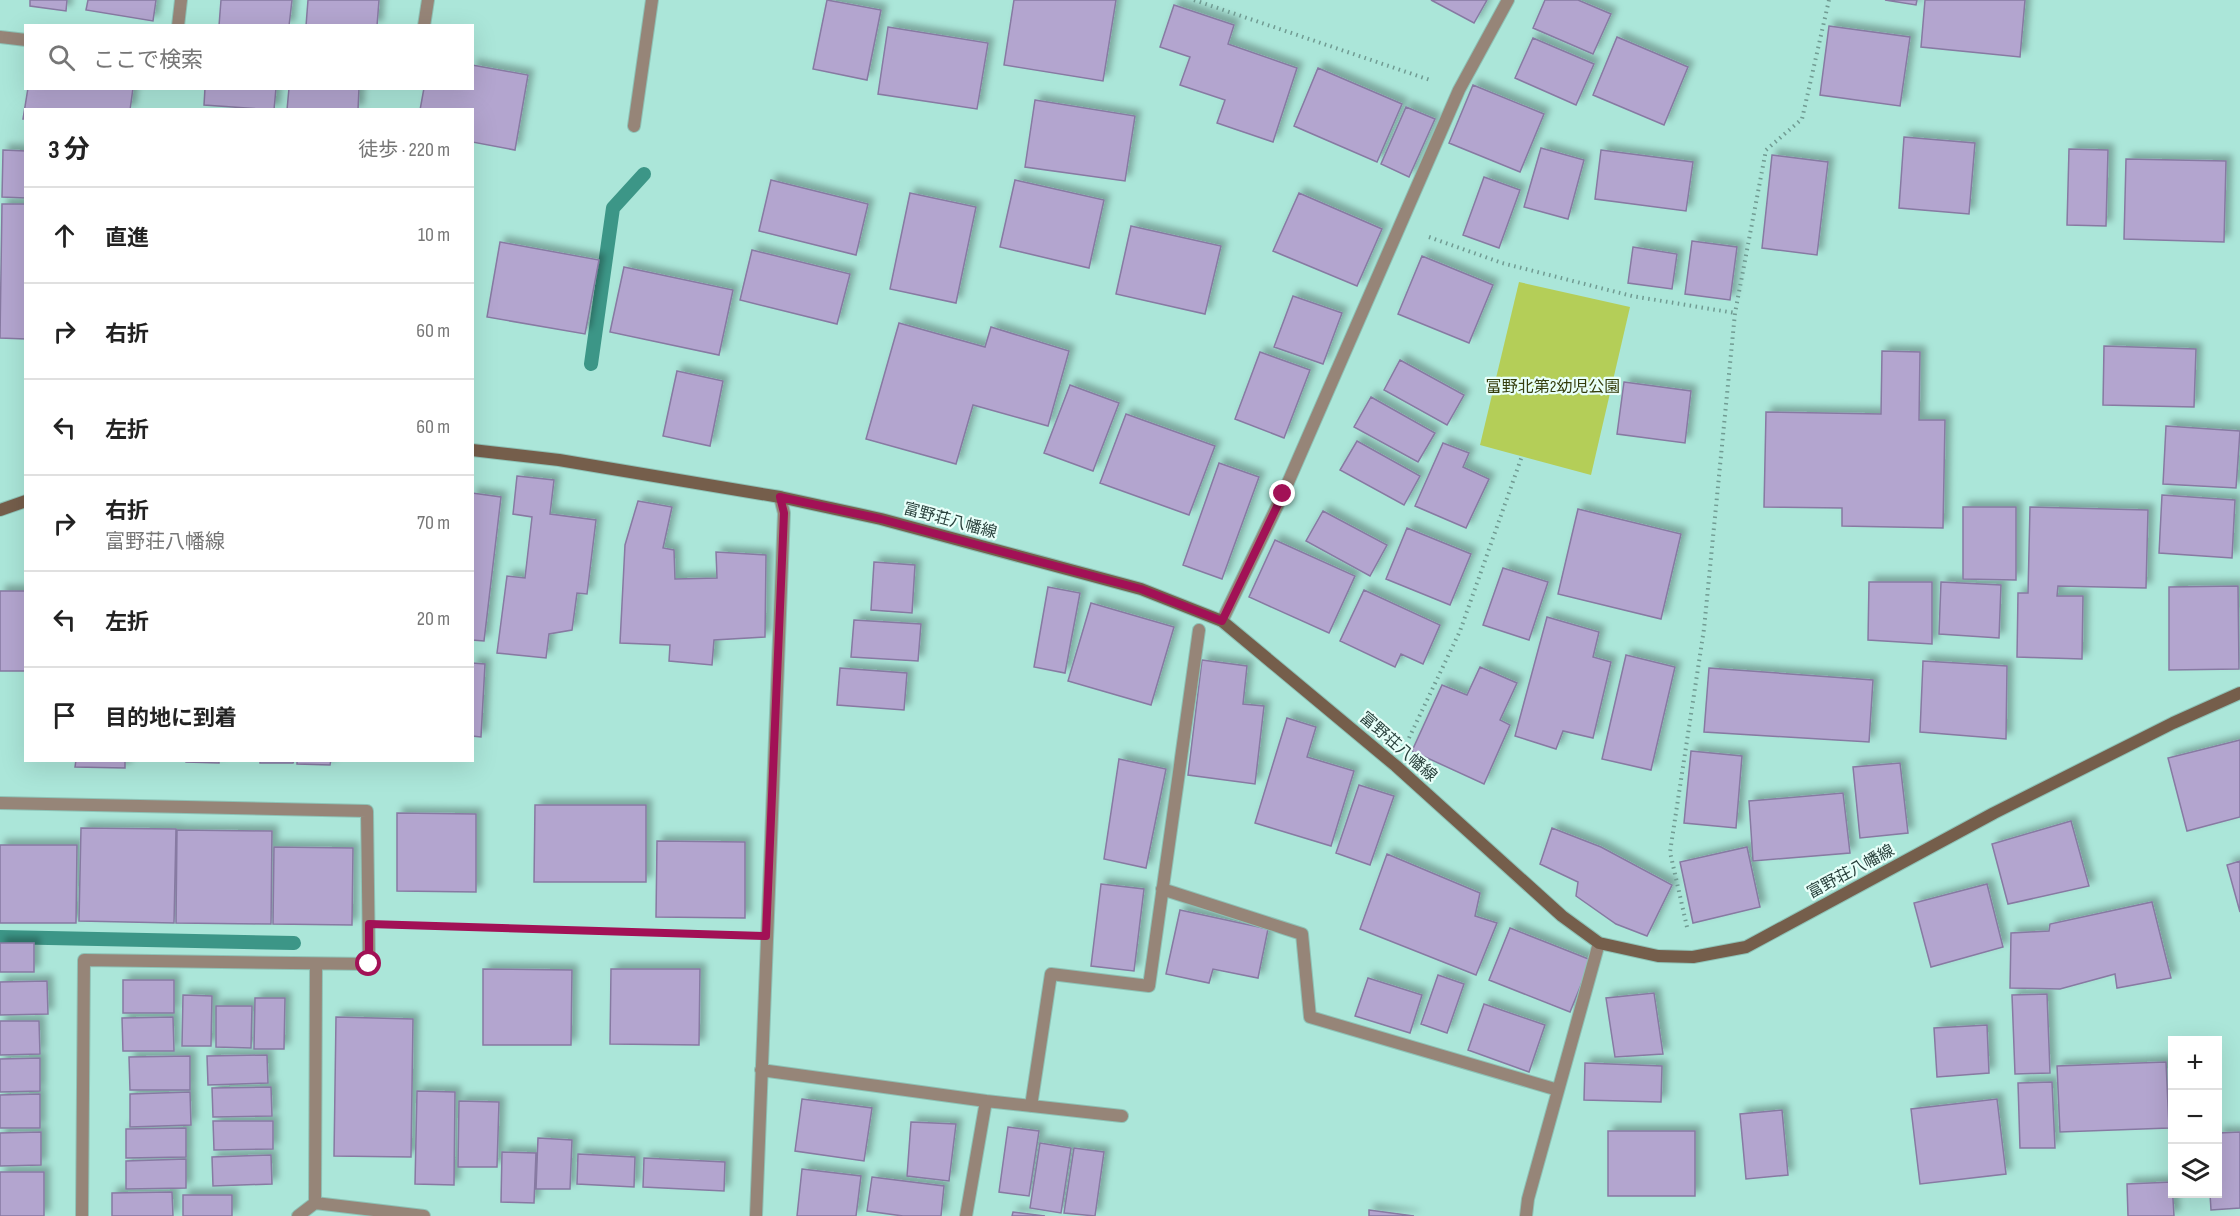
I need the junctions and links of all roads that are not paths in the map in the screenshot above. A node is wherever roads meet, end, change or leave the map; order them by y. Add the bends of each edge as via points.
1 (181, 0) edge
2 (428, 0) edge
3 (652, 0) edge
4 (1508, 0) edge
5 (178, 24) edge
6 (424, 24) edge
7 (0, 37) edge
8 (24, 40) edge
9 (634, 126) dead end
10 (474, 450) edge
11 (780, 497) junction
12 (24, 502) edge
13 (0, 510) edge
14 (1222, 621) junction
15 (1199, 630) dead end
16 (2240, 693) edge
17 (0, 803) edge
18 (1162, 889) junction
19 (1599, 943) junction
20 (316, 964) junction
21 (761, 1070) junction
22 (1558, 1090) junction
23 (986, 1101) junction
24 (1031, 1106) junction
25 (1122, 1116) dead end
26 (315, 1203) junction
27 (82, 1216) edge
28 (298, 1216) edge
29 (424, 1216) edge
30 (756, 1216) edge
31 (966, 1216) edge
32 (1526, 1216) edge

1 - 5 street
2 - 6 street
3 - 9 street
4 - 14 street via 1459,90 1283,494
7 - 8 street
10 - 11 main road, 富野荘八幡線 via 559,460
11 - 14 main road, 富野荘八幡線 via 881,519 1141,589
11 - 21 street via 784,513
12 - 13 main road
14 - 19 main road, 富野荘八幡線 via 1396,766 1562,916
15 - 18 street
16 - 19 main road, 富野荘八幡線 via 1994,813 1746,947 1693,957 1658,956
17 - 20 street via 368,811 369,964
18 - 22 street via 1302,934 1310,1017
18 - 24 street via 1149,986 1051,974
19 - 22 street
20 - 26 street
20 - 27 street via 84,960
21 - 23 street
21 - 30 street
22 - 32 street
23 - 24 street
23 - 31 street
24 - 25 street
26 - 28 street
26 - 29 street

